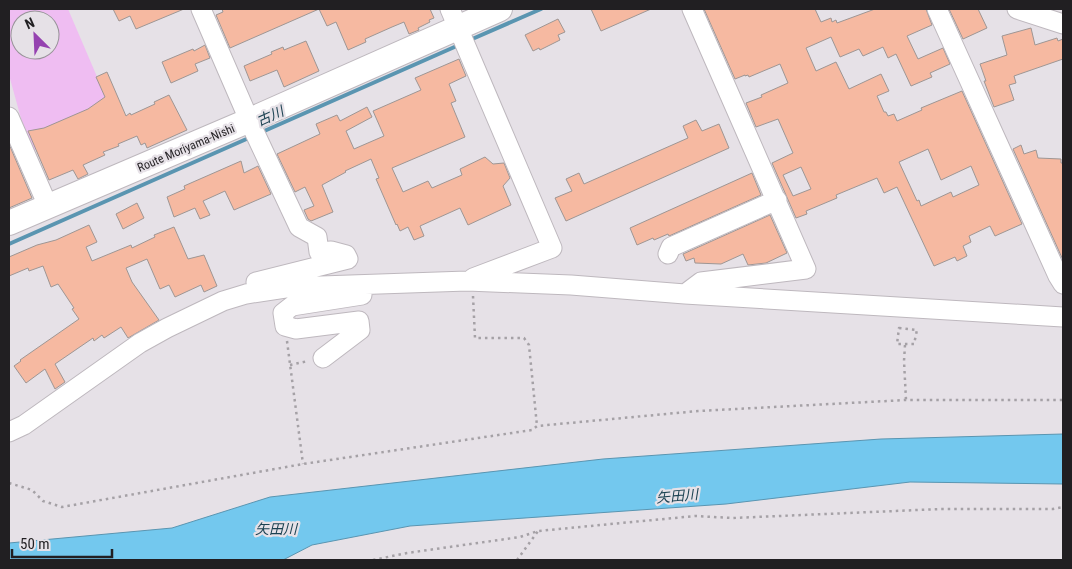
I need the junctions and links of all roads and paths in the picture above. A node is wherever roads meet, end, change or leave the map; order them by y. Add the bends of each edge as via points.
1 (201, 9) edge
2 (500, 9) edge
3 (692, 9) edge
4 (937, 9) edge
5 (1017, 9) edge
6 (1063, 24) edge
7 (460, 30) edge
8 (9, 117) edge
9 (254, 130) junction
10 (777, 200) junction
11 (48, 206) junction
12 (9, 223) edge
13 (668, 254) dead end
14 (467, 281) junction
15 (382, 284) junction
16 (1063, 284) edge
17 (685, 294) junction
18 (235, 298) junction
19 (474, 302) dead end
20 (1063, 317) edge
21 (905, 345) junction
22 (288, 351) dead end
23 (323, 358) dead end
24 (906, 400) junction
25 (1063, 400) edge
26 (538, 426) junction
27 (9, 432) edge
28 (303, 464) junction
29 (9, 483) edge
30 (1063, 507) edge
31 (538, 531) junction
32 (373, 560) edge
33 (517, 560) edge

1 - 9 street
2 - 7 main road, Route Moriyama-Nishi
3 - 10 street
4 - 16 street
5 - 6 street
7 - 9 main road, Route Moriyama-Nishi
7 - 14 street via 552,248
8 - 11 street
9 - 11 main road, Route Moriyama-Nishi
9 - 18 street via 299,227 316,237 319,252 331,251 346,255 348,259 244,285
10 - 13 street via 671,248
10 - 17 street via 806,269 701,282
11 - 12 main road, Route Moriyama-Nishi
14 - 15 street
14 - 17 street
15 - 18 street via 292,287
15 - 23 street via 378,292 292,306 283,313 285,326 296,329 359,321 360,330
17 - 20 street
18 - 27 street via 140,343 24,425
19 - 26 path via 475,338 524,338 529,345
21 - 21 path via 897,344 899,328 917,330 914,344
21 - 24 path
22 - 28 path
24 - 25 path
24 - 26 path via 698,411
26 - 28 path via 532,430
28 - 29 path via 62,507 43,501 32,490
30 - 31 path via 734,518 695,516
31 - 32 path via 520,537
31 - 33 path

